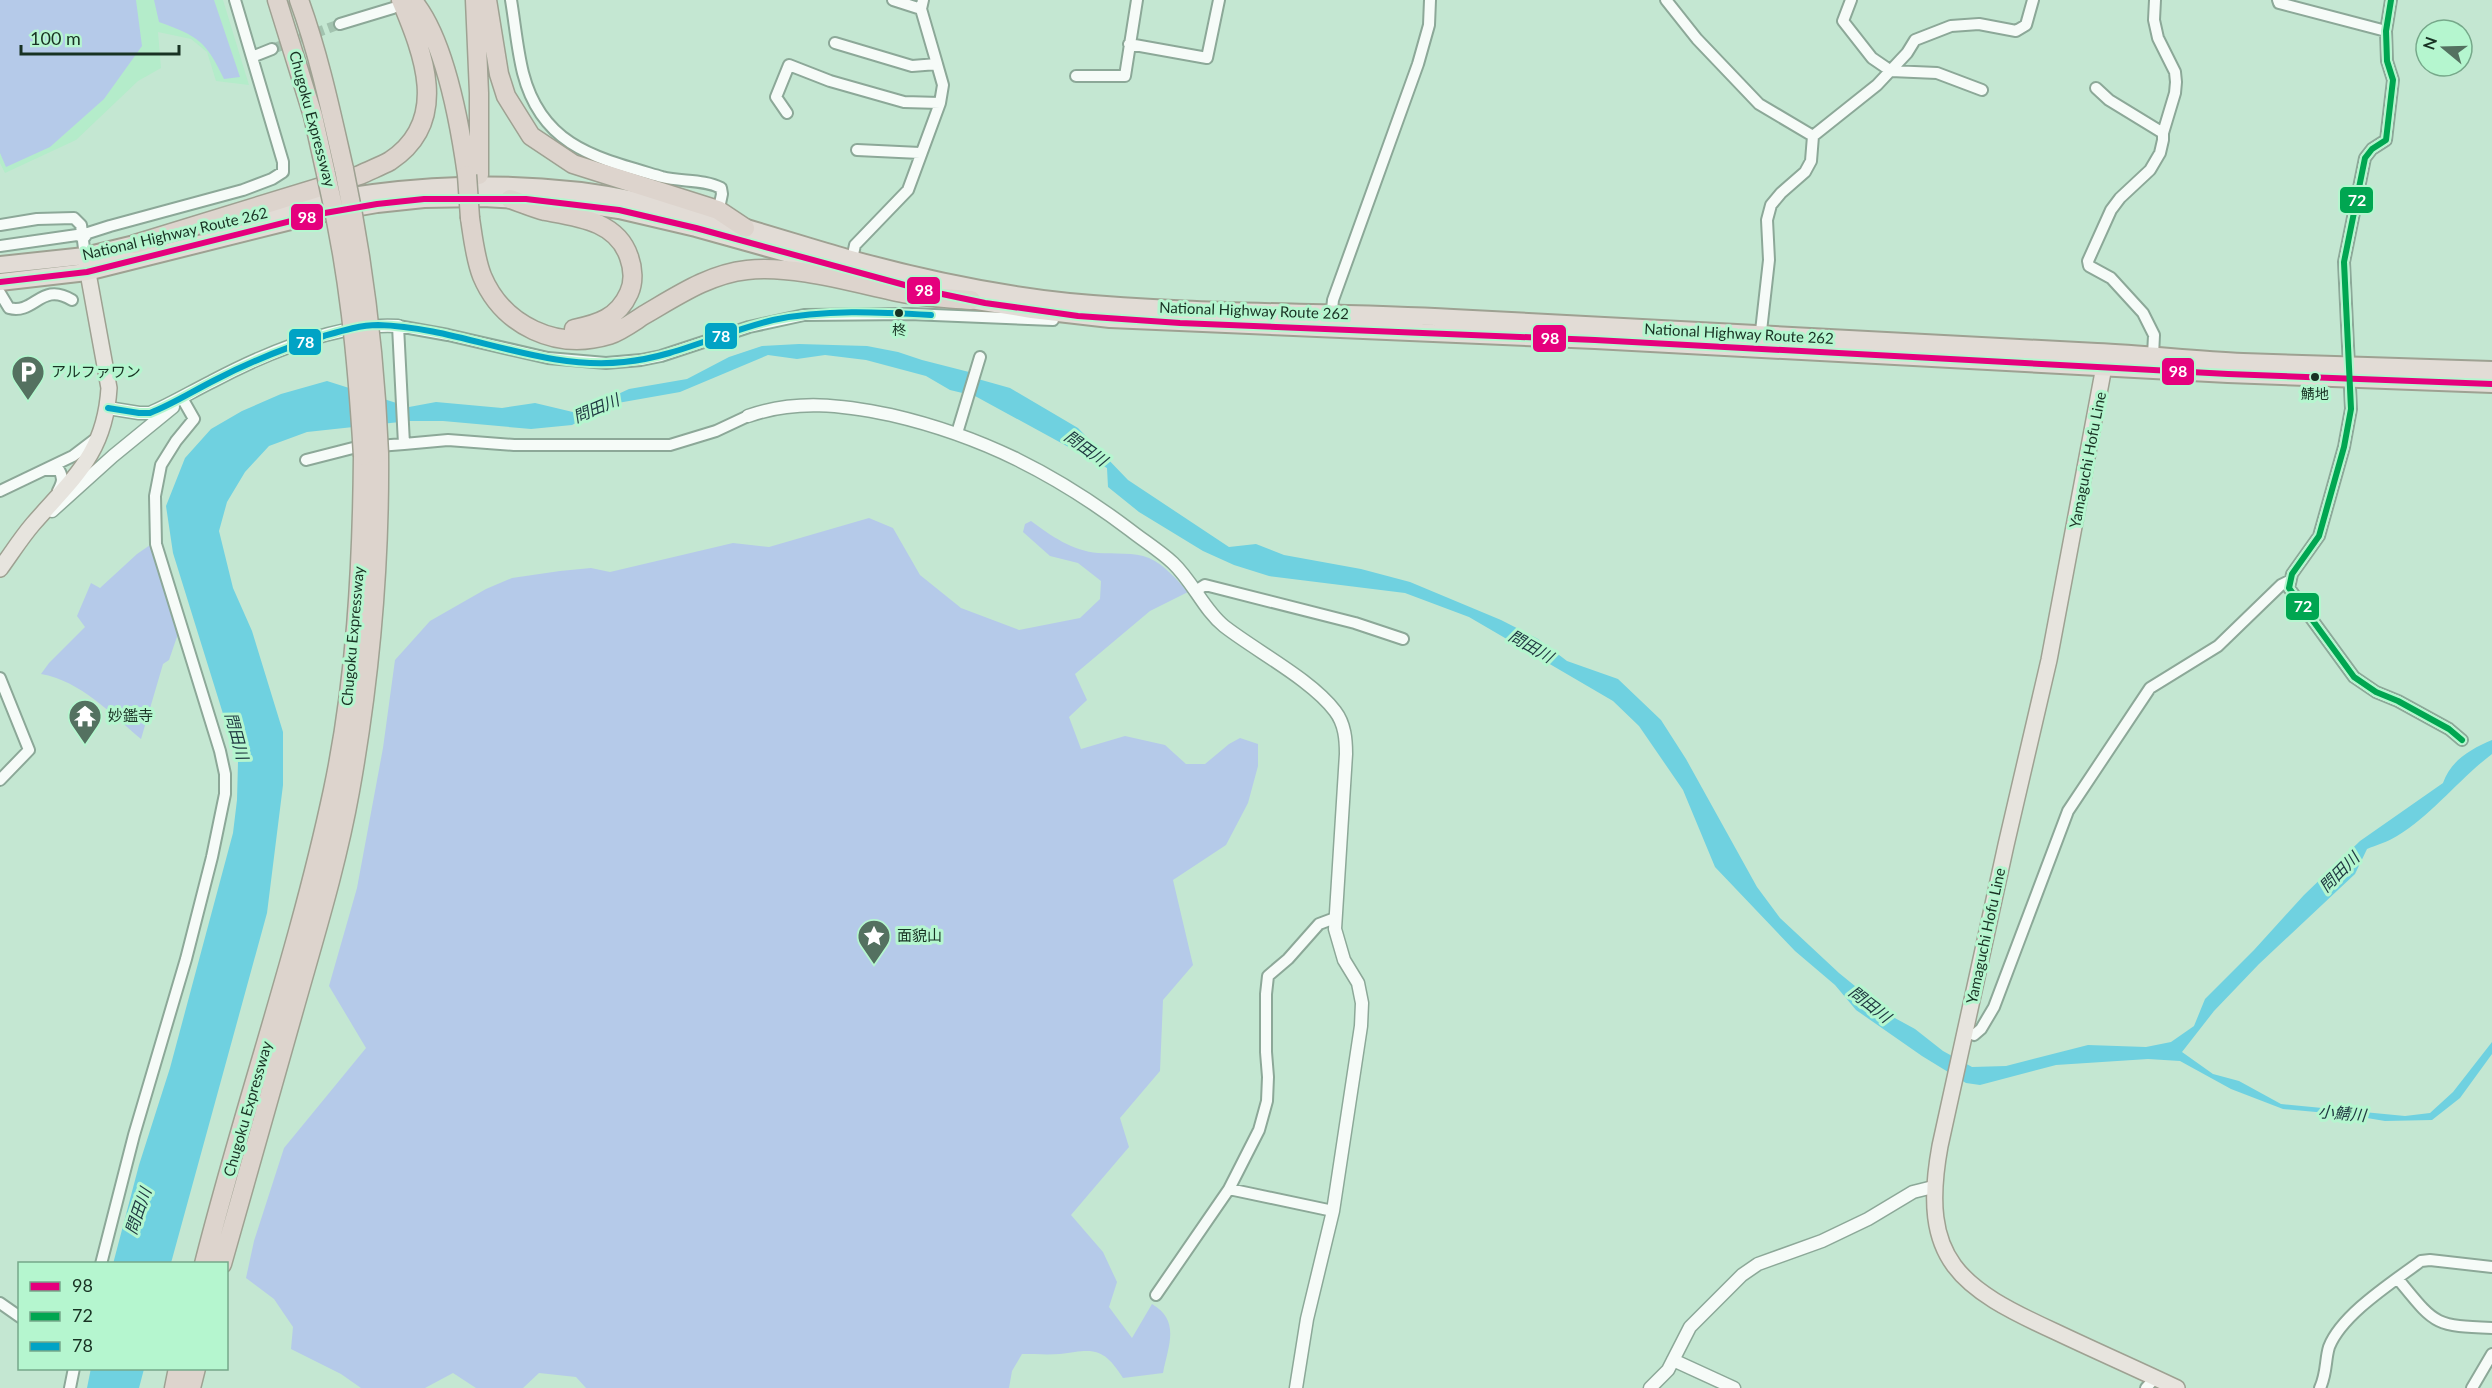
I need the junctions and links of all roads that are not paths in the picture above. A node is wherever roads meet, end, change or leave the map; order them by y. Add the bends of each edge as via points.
1 (235, 0) edge
2 (277, 0) edge
3 (299, 0) edge
4 (412, 0) edge
5 (475, 0) edge
6 (487, 0) edge
7 (511, 0) edge
8 (893, 0) edge
9 (1137, 0) edge
10 (1219, 0) edge
11 (1430, 0) edge
12 (1666, 0) edge
13 (1851, 0) edge
14 (2033, 0) edge
15 (2155, 0) edge
16 (2278, 0) edge
17 (2391, 0) edge
18 (397, 4) edge
19 (922, 4) edge
20 (340, 24) tunnel mouth
21 (2386, 31) junction
22 (835, 43) dead end
23 (1129, 44) junction
24 (272, 49) tunnel mouth
25 (252, 57) junction
26 (937, 64) junction
27 (1891, 71) junction
28 (1077, 76) dead end
29 (2096, 88) dead end
30 (1982, 90) dead end
31 (940, 103) junction
32 (787, 113) dead end
33 (2163, 132) junction
34 (1813, 136) junction
35 (856, 150) dead end
36 (920, 153) junction
37 (335, 171) junction
38 (473, 175) junction
39 (510, 199) junction
40 (717, 215) junction
41 (475, 218) junction
42 (0, 225) edge
43 (745, 228) joint
44 (84, 238) junction
45 (135, 244) junction
46 (0, 246) edge
47 (852, 259) junction
48 (86, 264) junction
49 (0, 265) edge
50 (0, 282) edge
51 (0, 293) edge
52 (72, 300) dead end
53 (971, 300) junction
54 (1331, 320) junction
55 (1180, 322) junction
56 (398, 327) junction
57 (1760, 342) junction
58 (2153, 356) junction
59 (979, 359) dead end
60 (2106, 360) junction
61 (2492, 370) edge
62 (2350, 371) junction
63 (2492, 384) edge
64 (183, 398) junction
65 (108, 408) junction
66 (748, 416) joint
67 (957, 431) junction
68 (99, 436) junction
69 (403, 439) junction
70 (371, 454) junction
71 (306, 460) dead end
72 (46, 470) junction
73 (0, 491) edge
74 (53, 501) junction
75 (31, 526) junction
76 (0, 569) edge
77 (2289, 581) junction
78 (1197, 590) junction
79 (1403, 639) dead end
80 (0, 678) edge
81 (2462, 740) dead end
82 (0, 780) edge
83 (1335, 918) junction
84 (1964, 1033) junction
85 (1933, 1187) junction
86 (1229, 1189) junction
87 (1333, 1211) junction
88 (101, 1262) edge
89 (204, 1262) edge
90 (222, 1262) edge
91 (2492, 1268) edge
92 (2398, 1279) junction
93 (1156, 1295) dead end
94 (2, 1308) edge
95 (18, 1316) edge
96 (2492, 1328) edge
97 (2492, 1354) edge
98 (1673, 1360) junction
99 (74, 1370) edge
100 (178, 1370) edge
101 (196, 1370) edge
102 (2150, 1383) edge
103 (70, 1388) edge
104 (174, 1388) edge
105 (191, 1388) edge
106 (1296, 1388) edge
107 (1650, 1388) edge
108 (1734, 1388) edge
109 (2177, 1388) edge
110 (2320, 1388) edge
111 (2472, 1388) edge

1 - 25 street
2 - 37 highway, Chugoku Expressway via 313,116
3 - 37 highway, Chugoku Expressway via 329,101
4 - 38 highway via 434,39
5 - 38 highway via 479,93
6 - 40 highway via 506,96 531,136 573,164
7 - 40 street via 517,45 532,101 559,136 607,161 666,178 713,184 721,188 722,194
8 - 19 street
9 - 23 street
10 - 23 street via 1207,58
11 - 54 street via 1429,26 1419,64 1333,300
12 - 34 street via 1759,104
13 - 27 street via 1843,21 1872,58
14 - 27 street via 2026,25 2016,31 1979,24 1951,26 1915,40
15 - 33 street via 2157,38 2176,81
16 - 21 street
17 - 21 street
18 - 20 street
18 - 45 highway via 427,75 428,100 421,125 409,144 390,160 360,175
19 - 26 street
21 - 62 street via 2387,61 2393,80 2386,140 2365,158 2344,262
22 - 26 street via 912,66
23 - 28 street via 1125,76
24 - 25 street
25 - 44 street via 283,162 282,172 243,190 110,226
26 - 31 street via 943,85
27 - 30 street via 1937,73
27 - 34 street
29 - 33 street
31 - 32 street via 904,102 789,65 776,98
31 - 36 street
33 - 58 street via 2155,163 2111,210 2088,261 2089,266 2111,278 2143,313 2154,335
34 - 57 street via 1811,161 1805,172 1771,205 1767,220 1769,260
35 - 36 street
36 - 47 street via 908,190 855,245
37 - 70 highway, Chugoku Expressway, bridge via 366,287 375,369
38 - 41 highway
39 - 41 highway via 592,220 619,239 632,267 632,278 626,301 614,315 596,325 573,329 552,326 521,311 495,277
39 - 48 highway, National Highway Route 262 via 424,199 342,210
39 - 53 highway, National Highway Route 262 via 572,203 642,215 869,277
40 - 43 highway
40 - 45 highway, National Highway Route 262 via 593,192 488,184 442,185 310,202
41 - 53 highway via 476,255 490,291 515,320 552,338 580,340 609,335 699,284 748,269 778,270 912,295
42 - 44 street via 74,218 81,225
43 - 47 highway, National Highway Route 262
44 - 46 street via 77,235
44 - 48 street
45 - 48 highway, National Highway Route 262
47 - 54 highway, National Highway Route 262 via 970,287 1063,301
48 - 49 highway, National Highway Route 262
48 - 50 highway, National Highway Route 262
48 - 65 main road via 109,388
51 - 52 street via 9,308 16,310 45,294
53 - 55 highway, National Highway Route 262 via 1078,316
54 - 55 highway, National Highway Route 262
54 - 57 highway, National Highway Route 262
55 - 56 street via 804,315 749,327 661,356 606,363 548,358
56 - 64 street via 355,328 304,342 237,369
56 - 69 street
57 - 60 highway, National Highway Route 262
58 - 60 highway, National Highway Route 262
58 - 62 highway, National Highway Route 262
59 - 67 street
60 - 62 highway, National Highway Route 262
60 - 84 main road, Yamaguchi Hofu Line via 2049,660
61 - 62 highway, National Highway Route 262
62 - 63 highway, National Highway Route 262
62 - 77 street via 2351,410 2327,509 2319,536
64 - 65 street via 150,413
64 - 75 street
64 - 88 street via 194,419 161,465 155,496 156,544 220,751 225,794 203,896
65 - 68 main road
66 - 67 street via 788,406 842,406
66 - 69 street via 670,446 514,445
67 - 78 street via 1022,460 1089,499 1172,562
68 - 72 street via 85,449
68 - 74 main road via 86,465
69 - 71 street
70 - 89 highway, Chugoku Expressway via 348,705 334,789 290,965
70 - 90 highway, Chugoku Expressway via 380,526 374,619 350,793 328,887
72 - 73 street
72 - 74 street via 59,470 62,475
74 - 75 main road
75 - 76 main road
77 - 81 street via 2291,592 2354,677
77 - 84 street via 2218,646 2150,688 2068,811 1994,1007 1981,1029 1974,1035
78 - 79 street via 1205,585
78 - 83 street via 1222,625 1322,698 1343,726 1346,754
80 - 82 street via 29,750
83 - 86 street via 1319,924 1268,976 1267,1101 1259,1130
83 - 87 street via 1338,942 1358,983 1362,1004
84 - 85 main road, Yamaguchi Hofu Line
85 - 98 street via 1912,1192 1868,1220 1822,1241 1758,1264 1690,1327
85 - 102 main road, Yamaguchi Hofu Line via 1944,1247 1978,1292
86 - 87 street
86 - 93 street
87 - 106 street via 1307,1319
91 - 92 street via 2421,1261
92 - 96 street via 2430,1317 2441,1324
92 - 110 street via 2343,1325 2329,1348
94 - 95 street
97 - 111 street
98 - 107 street
98 - 108 street
99 - 103 street
100 - 104 highway
101 - 105 highway
102 - 109 main road, Yamaguchi Hofu Line

